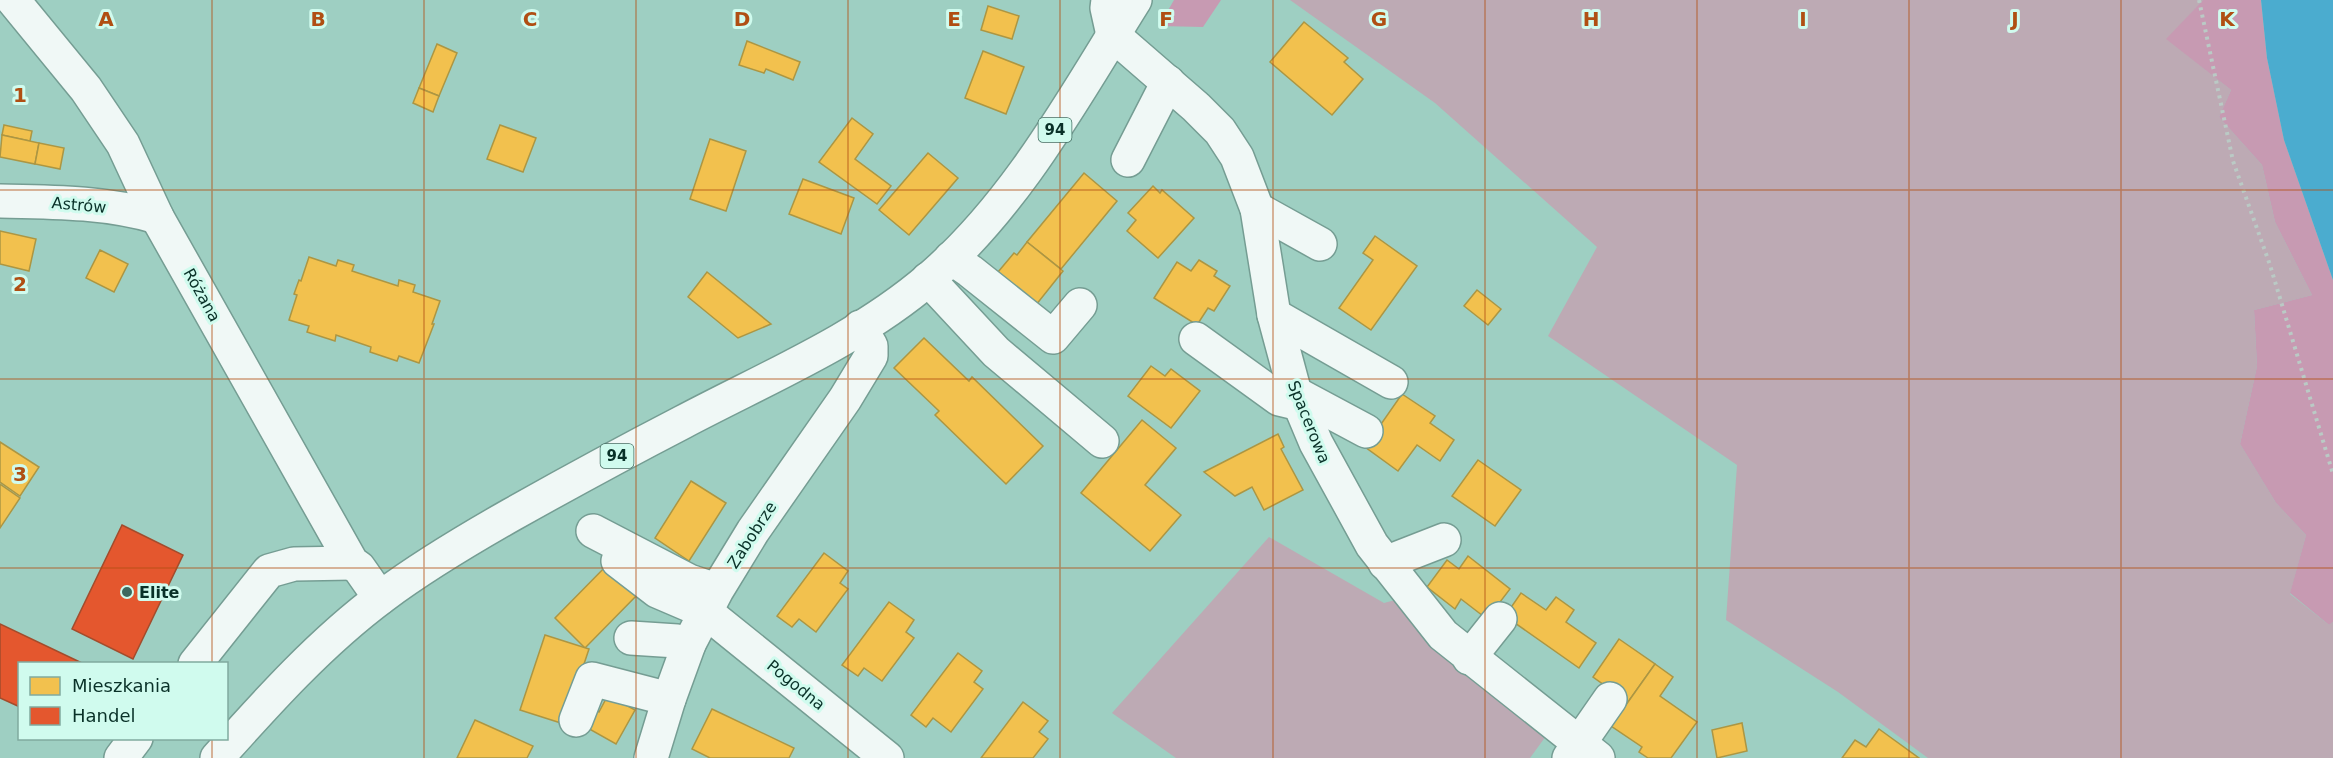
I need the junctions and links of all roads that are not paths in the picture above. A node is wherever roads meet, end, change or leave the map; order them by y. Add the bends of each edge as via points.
1 (13, 0) edge
2 (1108, 0) edge
3 (1135, 0) edge
4 (1113, 35) junction
5 (1168, 82) junction
6 (1128, 160) dead end
7 (0, 201) edge
8 (1257, 209) junction
9 (157, 217) junction
10 (1320, 244) dead end
11 (940, 269) junction
12 (1080, 305) dead end
13 (1274, 315) junction
14 (860, 327) junction
15 (1196, 339) dead end
16 (1391, 382) dead end
17 (1298, 399) junction
18 (1366, 431) dead end
19 (1102, 441) dead end
20 (593, 531) dead end
21 (1444, 540) dead end
22 (618, 561) dead end
23 (1385, 563) junction
24 (352, 564) junction
25 (380, 598) junction
26 (711, 601) junction
27 (1500, 619) dead end
28 (631, 638) dead end
29 (690, 644) junction
30 (1469, 658) junction
31 (196, 662) edge
32 (669, 699) junction
33 (1610, 699) dead end
34 (576, 720) dead end
35 (134, 740) edge
36 (1582, 753) edge
37 (121, 758) edge
38 (218, 758) edge
39 (651, 758) edge
40 (887, 758) edge

1 - 9 street, Różana via 105,116 123,144
2 - 4 street
3 - 4 street, 94
4 - 5 street, Spacerowa
4 - 11 street, 94 via 1055,130 1008,195
5 - 6 street
5 - 8 street, Spacerowa via 1220,131 1237,157
7 - 9 street, Astrów via 101,206
8 - 10 street
8 - 13 street, Spacerowa
9 - 24 street, Różana
11 - 12 street via 970,271 1053,337
11 - 14 street, 94
11 - 19 street via 996,352
13 - 16 street
13 - 17 street, Spacerowa
14 - 25 street, 94 via 586,472 430,563
14 - 26 street, Zabobrze via 871,346 871,356 753,531
15 - 17 street via 1279,399
17 - 18 street
17 - 23 street, Spacerowa via 1334,479
20 - 26 street via 689,581
21 - 23 street
22 - 26 street via 657,591
23 - 30 street, Spacerowa via 1443,635
24 - 25 street, Różana
24 - 31 street via 294,564 269,571
25 - 38 street, 94 via 306,663
26 - 29 street, Zabobrze
26 - 40 street, Pogodna
27 - 30 street
28 - 29 street
29 - 32 street, Zabobrze
30 - 36 street, Spacerowa
32 - 34 street via 592,679
32 - 39 street, Zabobrze
33 - 36 street
35 - 37 street

